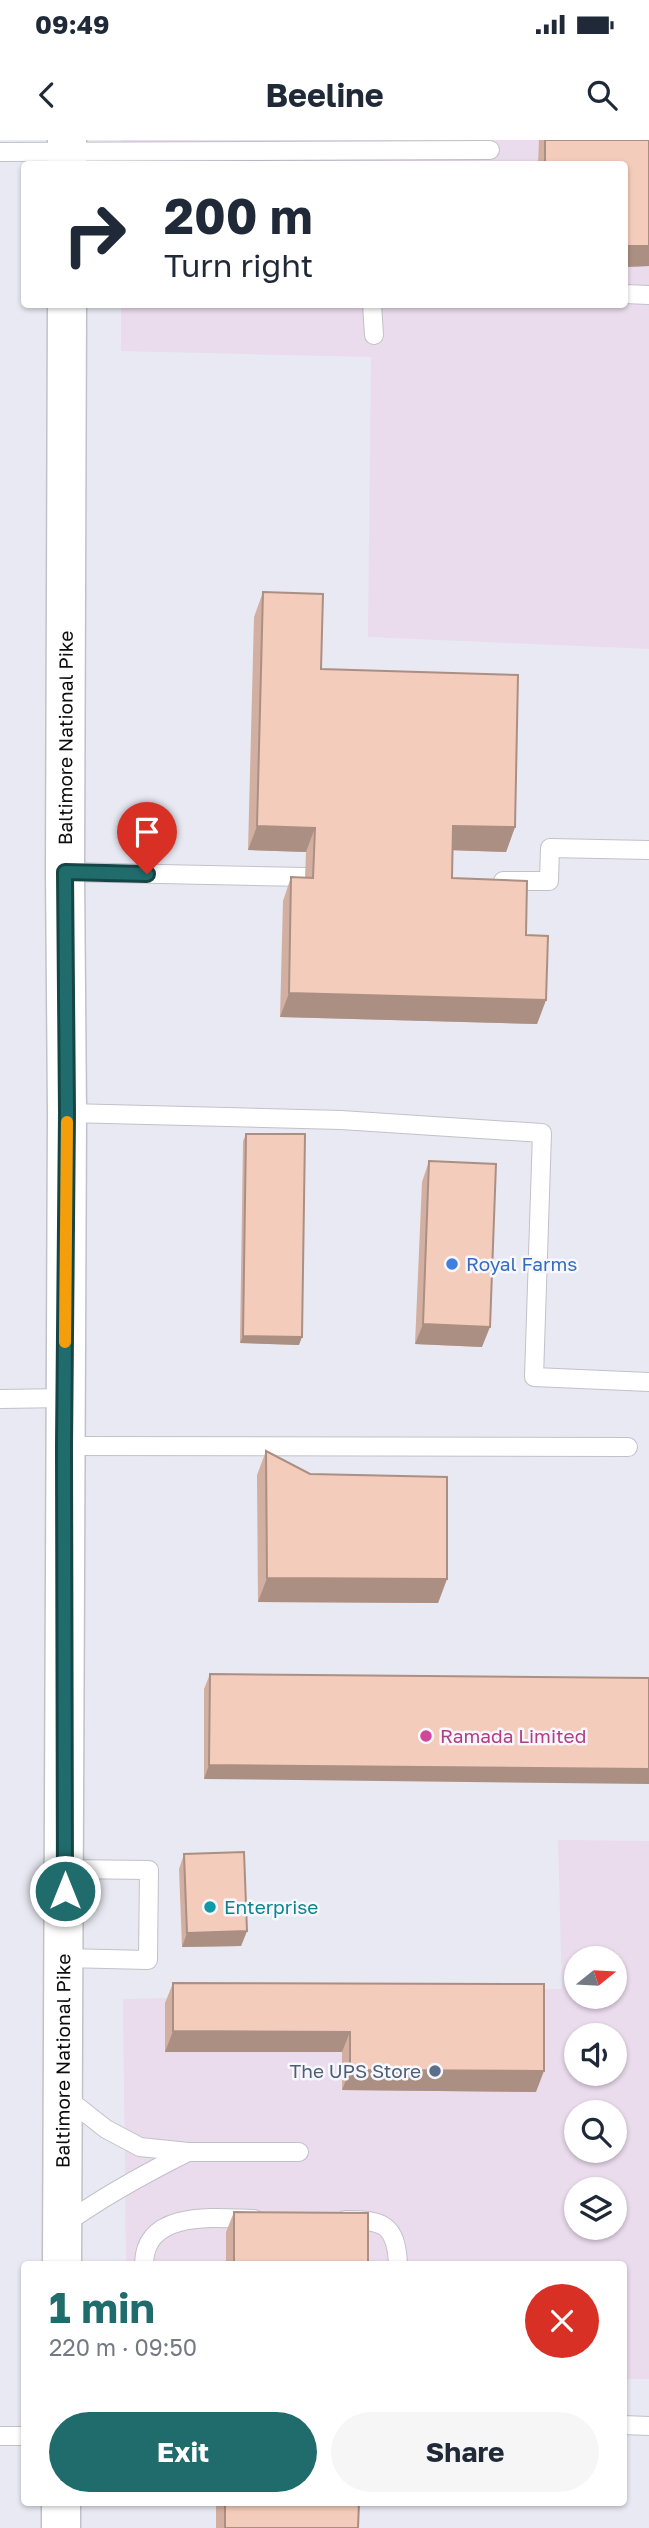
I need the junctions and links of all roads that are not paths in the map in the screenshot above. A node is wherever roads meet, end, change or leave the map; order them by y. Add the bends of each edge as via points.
1 (490, 151) edge
2 (0, 152) edge
3 (67, 152) edge
4 (628, 295) edge
5 (649, 295) edge
6 (67, 308) edge
7 (372, 308) edge
8 (374, 335) dead end
9 (649, 850) edge
10 (65, 872) junction
11 (306, 877) edge
12 (483, 880) edge
13 (67, 1113) junction
14 (649, 1382) edge
15 (66, 1398) junction
16 (0, 1399) edge
17 (64, 1446) junction
18 (628, 1447) dead end
19 (65, 1869) junction
20 (64, 1958) junction
21 (64, 2096) junction
22 (188, 2152) junction
23 (299, 2152) dead end
24 (277, 2219) edge
25 (330, 2220) edge
26 (61, 2227) junction
27 (62, 2261) edge
28 (145, 2261) edge
29 (398, 2261) edge
30 (627, 2425) edge
31 (649, 2426) edge
32 (0, 2436) edge
33 (21, 2436) edge
34 (61, 2506) edge
35 (61, 2528) edge

1 - 3 lane
2 - 3 lane
4 - 5 lane
6 - 10 main road, Baltimore National Pike
7 - 8 lane
9 - 12 lane via 550,848 549,881
10 - 11 lane
10 - 13 main road, Baltimore National Pike
13 - 14 lane via 341,1120 542,1133 534,1377
13 - 15 main road, Baltimore National Pike
15 - 16 lane
15 - 17 main road, Baltimore National Pike
17 - 18 lane
17 - 19 main road, Baltimore National Pike
19 - 20 main road, Baltimore National Pike
19 - 20 lane via 149,1870 149,1883 148,1960
20 - 21 main road, Baltimore National Pike
21 - 22 lane via 106,2129 140,2147
21 - 26 main road, Baltimore National Pike
22 - 23 lane
22 - 26 lane via 117,2188
24 - 28 lane via 178,2221 150,2242
25 - 29 lane via 384,2224 393,2234
26 - 27 main road, Baltimore National Pike
30 - 31 lane
32 - 33 lane
34 - 35 main road

